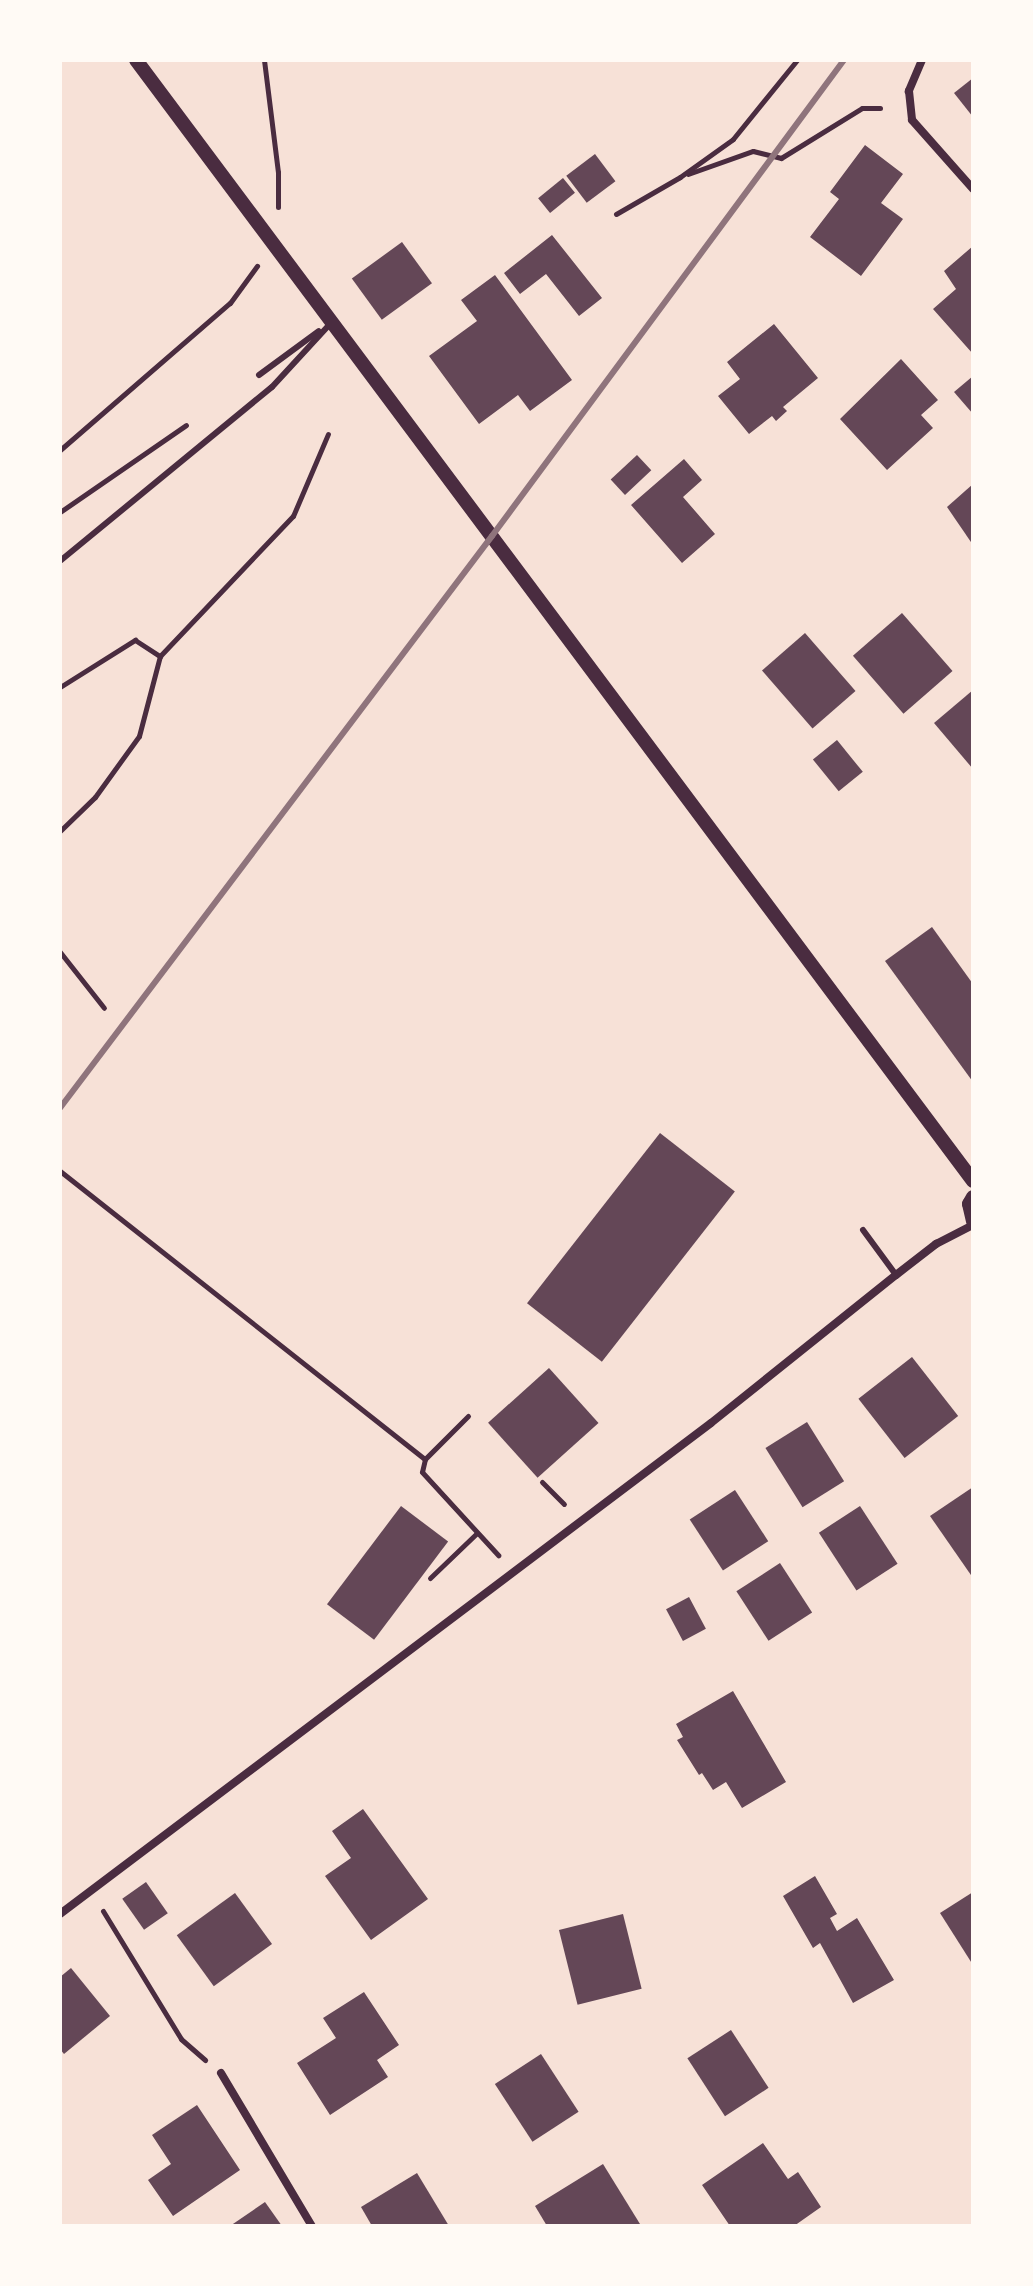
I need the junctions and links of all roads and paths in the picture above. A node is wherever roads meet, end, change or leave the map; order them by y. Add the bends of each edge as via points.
1 (136, 60) edge
2 (264, 60) edge
3 (797, 60) edge
4 (922, 60) edge
5 (880, 108) dead end
6 (680, 177) junction
7 (973, 189) edge
8 (616, 214) dead end
9 (275, 216) dead end
10 (261, 256) dead end
11 (332, 322) junction
12 (259, 375) dead end
13 (194, 419) dead end
14 (328, 434) dead end
15 (60, 450) edge
16 (60, 512) edge
17 (60, 561) edge
18 (160, 656) junction
19 (60, 687) edge
20 (60, 831) edge
21 (60, 952) edge
22 (104, 1008) dead end
23 (60, 1171) edge
24 (973, 1181) edge
25 (973, 1197) edge
26 (973, 1224) edge
27 (863, 1230) dead end
28 (896, 1275) junction
29 (468, 1416) dead end
30 (425, 1459) junction
31 (542, 1482) dead end
32 (567, 1508) dead end
33 (430, 1578) dead end
34 (100, 1906) dead end
35 (60, 1914) edge
36 (221, 2073) joint
37 (312, 2226) edge

1 - 11 street
2 - 9 path via 278,172
3 - 6 path via 733,139
4 - 7 street via 914,73 908,108 912,120
5 - 6 path via 862,108 781,158 753,151
6 - 8 path
10 - 15 path via 230,303
11 - 12 lane
11 - 17 lane via 272,387
11 - 24 street
13 - 16 path
14 - 18 path via 293,516
18 - 19 path via 135,640
18 - 20 path via 139,736 95,797
21 - 22 path
23 - 30 path
25 - 26 street
26 - 28 street
27 - 28 lane
28 - 35 street via 711,1423
29 - 30 path
30 - 33 path via 422,1472 477,1533
31 - 32 path
34 - 36 path via 181,2039
36 - 37 street

